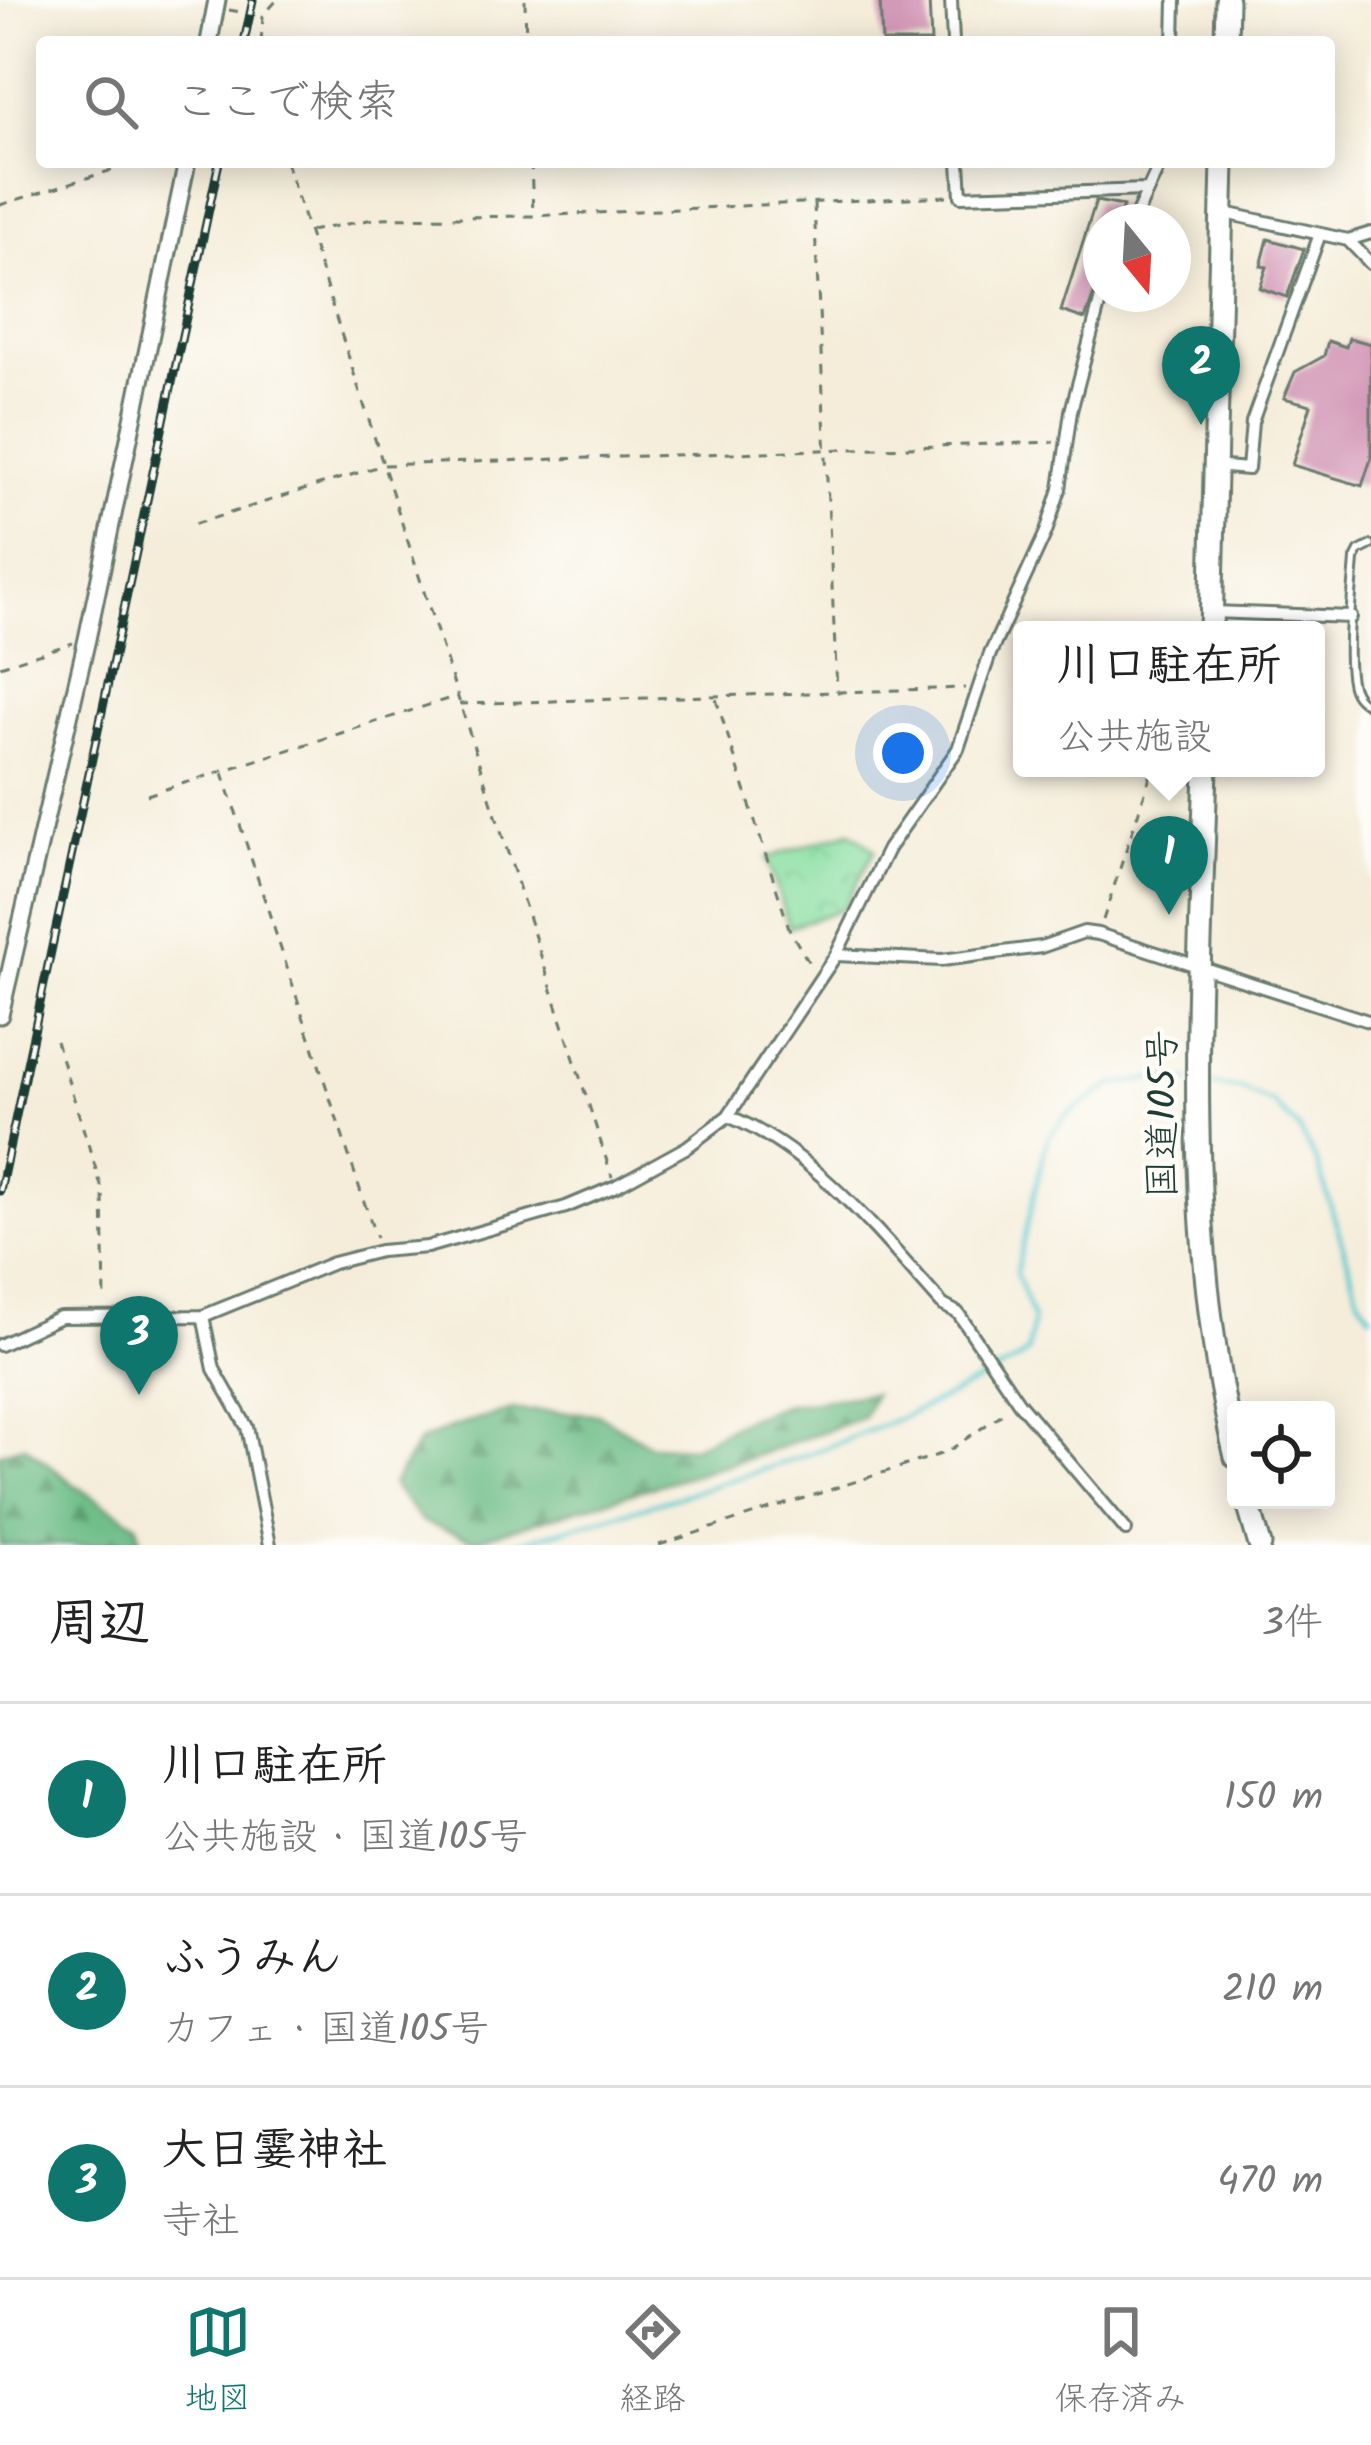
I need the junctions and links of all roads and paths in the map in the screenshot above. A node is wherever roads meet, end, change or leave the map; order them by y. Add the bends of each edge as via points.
1 (277, 0) edge
2 (525, 0) edge
3 (951, 0) edge
4 (1175, 0) edge
5 (1227, 0) edge
6 (216, 3) edge
7 (262, 16) junction
8 (210, 36) edge
9 (261, 36) edge
10 (526, 36) edge
11 (953, 36) edge
12 (1174, 36) edge
13 (1226, 36) edge
14 (119, 168) edge
15 (186, 168) edge
16 (288, 168) edge
17 (531, 168) edge
18 (959, 168) edge
19 (1158, 168) edge
20 (1222, 168) edge
21 (1146, 190) junction
22 (961, 196) junction
23 (814, 202) junction
24 (1140, 204) edge
25 (0, 206) edge
26 (1221, 212) junction
27 (533, 216) junction
28 (307, 232) junction
29 (1371, 233) edge
30 (1320, 234) junction
31 (1348, 240) junction
32 (1371, 264) edge
33 (1098, 312) edge
34 (1066, 441) junction
35 (823, 447) junction
36 (382, 464) junction
37 (1214, 466) junction
38 (195, 524) dead end
39 (1371, 545) edge
40 (1351, 617) junction
41 (1212, 621) edge
42 (87, 638) junction
43 (0, 666) edge
44 (979, 688) junction
45 (837, 691) junction
46 (456, 696) junction
47 (716, 697) junction
48 (459, 704) junction
49 (1371, 707) edge
50 (224, 772) junction
51 (1150, 777) edge
52 (1206, 777) edge
53 (147, 795) dead end
54 (1098, 934) junction
55 (836, 955) junction
56 (1201, 968) junction
57 (820, 974) junction
58 (0, 1015) edge
59 (1371, 1022) edge
60 (56, 1041) dead end
61 (728, 1116) junction
62 (616, 1186) junction
63 (380, 1251) junction
64 (105, 1315) junction
65 (203, 1316) junction
66 (0, 1346) edge
67 (1018, 1402) junction
68 (1227, 1408) edge
69 (1249, 1509) edge
70 (1126, 1530) dead end
71 (270, 1545) edge
72 (659, 1545) edge
73 (1259, 1545) edge

1 - 7 path
2 - 10 path
3 - 11 street
4 - 12 street
5 - 13 highway
6 - 7 path
6 - 8 street
7 - 9 path
14 - 25 path
15 - 42 street
16 - 28 path
17 - 27 path
18 - 22 street
19 - 21 street
20 - 26 highway
21 - 22 street
21 - 24 street
22 - 23 path
23 - 27 path
23 - 35 path
26 - 30 street
26 - 37 highway
27 - 28 path via 379,218
28 - 36 path
29 - 31 street
30 - 31 street
30 - 37 street via 1252,422 1248,469
31 - 32 street
33 - 34 street
34 - 35 path
34 - 44 street via 1046,532
35 - 36 path
35 - 45 path
36 - 38 path
36 - 46 path
37 - 41 highway
39 - 40 lane via 1355,559
40 - 41 street
40 - 49 lane via 1352,687
42 - 43 path
42 - 58 street
44 - 45 path
44 - 55 street via 958,749 888,849
45 - 47 path
46 - 48 path
46 - 50 path
47 - 48 path
47 - 57 path via 790,931
48 - 62 path
50 - 53 path
50 - 63 path
51 - 54 path
52 - 56 highway, 国道105号
54 - 55 street via 942,959
54 - 56 street
55 - 57 street
56 - 59 street
56 - 68 highway, 国道105号 via 1197,1117 1206,1292
57 - 61 street
60 - 64 path via 103,1192
61 - 62 street
61 - 67 street via 757,1128 831,1186 958,1313
62 - 63 street via 447,1242
63 - 65 street
64 - 65 street
64 - 66 street via 60,1317
65 - 71 street via 214,1369 247,1427
67 - 70 street
67 - 72 path via 947,1453
69 - 73 highway

